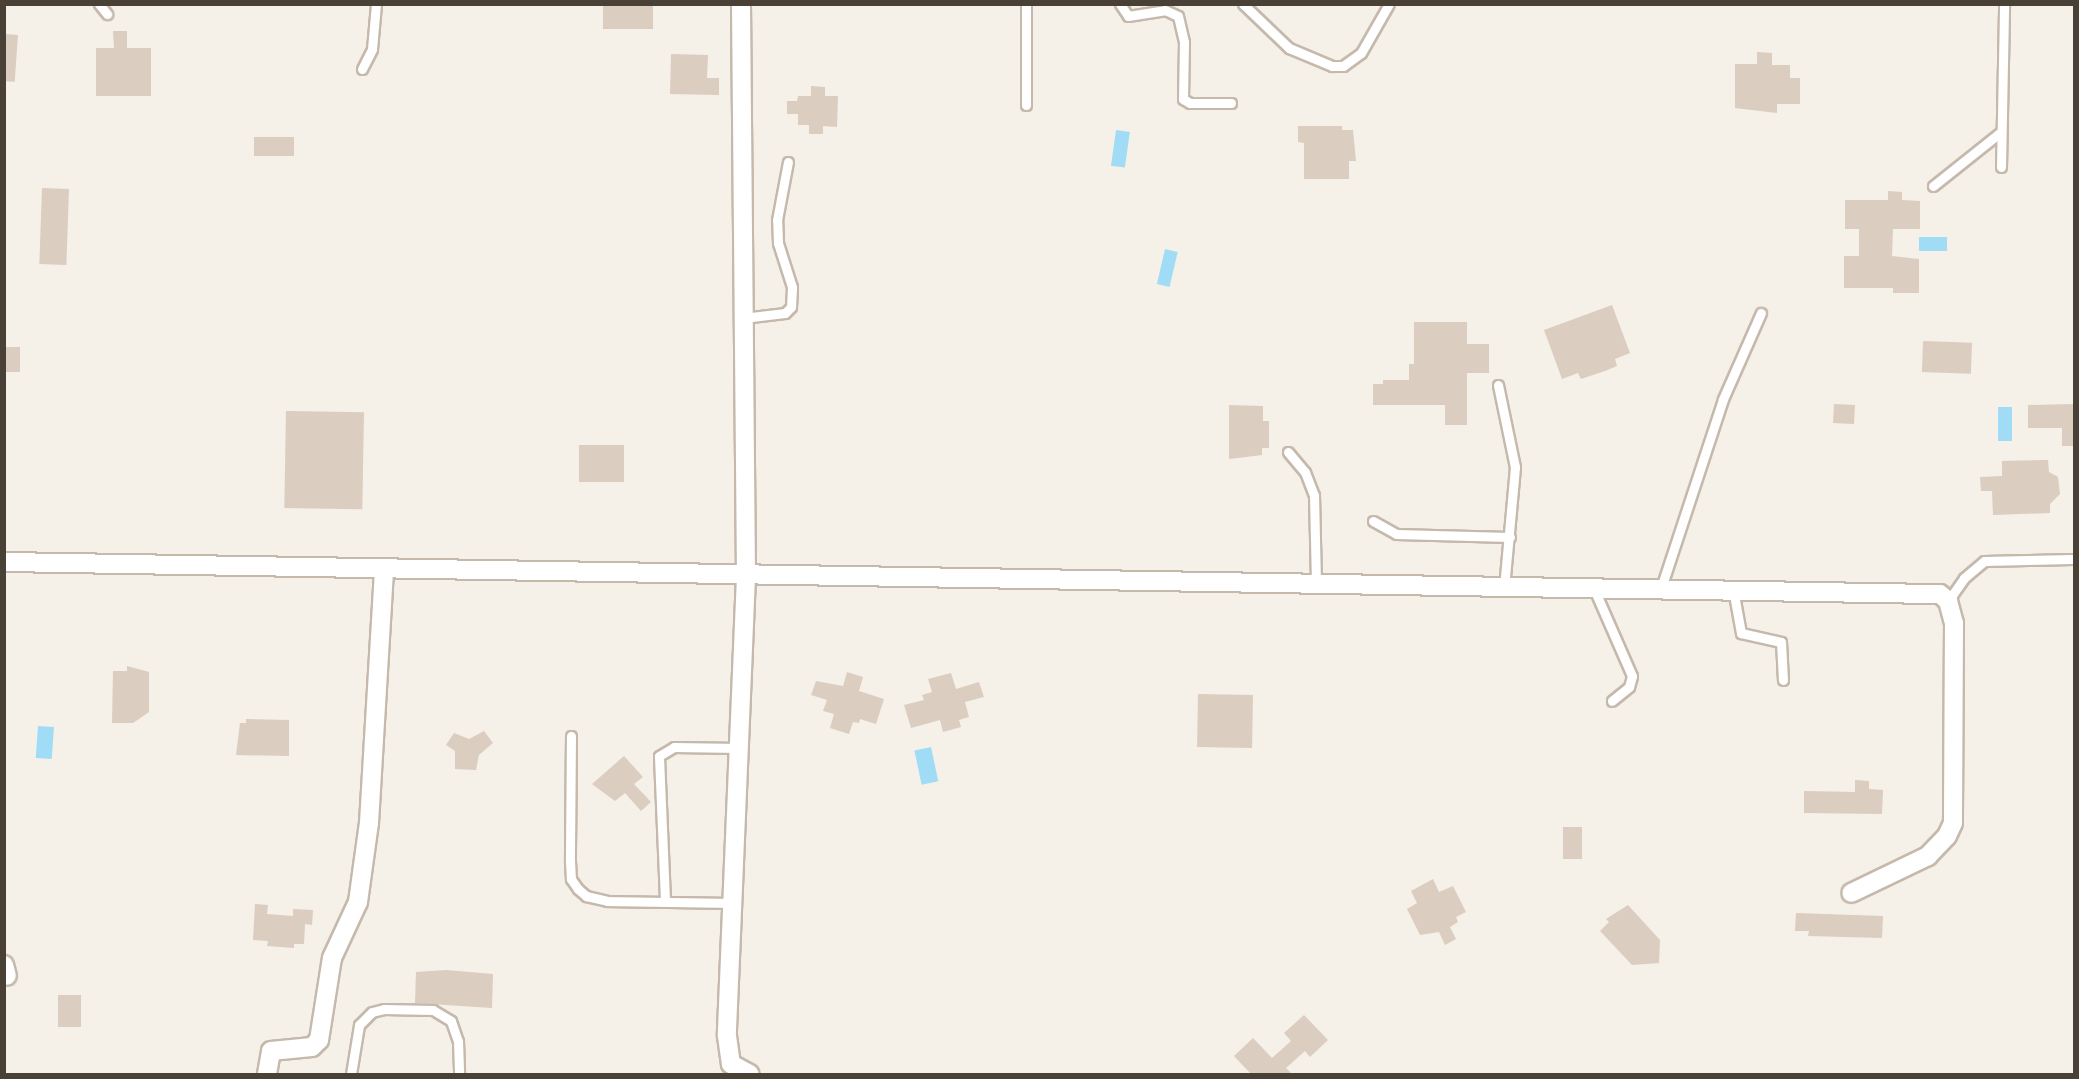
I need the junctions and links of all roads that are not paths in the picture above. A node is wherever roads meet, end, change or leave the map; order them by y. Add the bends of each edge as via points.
1 (99, 4) edge
2 (376, 4) edge
3 (741, 4) edge
4 (1026, 4) edge
5 (1120, 4) edge
6 (1243, 4) edge
7 (1389, 4) edge
8 (2004, 4) edge
9 (107, 14) dead end
10 (362, 69) dead end
11 (1231, 103) dead end
12 (1026, 105) dead end
13 (2001, 132) junction
14 (788, 162) dead end
15 (2001, 167) dead end
16 (1933, 186) dead end
17 (1761, 313) dead end
18 (743, 318) junction
19 (1498, 386) dead end
20 (1288, 453) dead end
21 (1373, 521) dead end
22 (1510, 537) junction
23 (2072, 560) dead end
24 (4, 562) edge
25 (384, 570) junction
26 (746, 576) junction
27 (1316, 584) junction
28 (1661, 588) junction
29 (1594, 589) junction
30 (1733, 589) junction
31 (1504, 590) junction
32 (1948, 601) junction
33 (1783, 680) dead end
34 (1612, 702) dead end
35 (570, 736) dead end
36 (740, 748) junction
37 (1851, 893) dead end
38 (666, 900) junction
39 (730, 903) junction
40 (267, 1074) edge
41 (351, 1074) edge
42 (459, 1074) edge
43 (750, 1074) edge

1 - 9 lane
2 - 10 lane via 372,49
3 - 18 street
4 - 12 lane
5 - 11 lane via 1128,16 1165,10 1178,16 1184,42 1183,99 1190,103
6 - 7 lane via 1289,48 1332,66 1343,66 1361,53
8 - 13 lane
13 - 15 lane
13 - 16 lane
14 - 18 lane via 777,220 778,243 792,287 791,307 776,316
17 - 28 lane via 1723,399
18 - 26 street
19 - 22 lane via 1515,467
20 - 27 lane via 1305,472 1314,495
21 - 22 lane via 1396,534
22 - 31 lane
23 - 32 lane via 1984,561 1964,578
24 - 25 street
25 - 26 street
25 - 40 street via 370,812 358,902 332,958 319,1040 312,1047 271,1051
26 - 27 street
26 - 36 street
27 - 31 street
28 - 29 street
28 - 30 street
29 - 31 street
29 - 34 lane via 1632,675 1629,687
30 - 32 street via 1928,592
30 - 33 lane via 1741,633 1781,642
32 - 37 street via 1954,623 1953,823 1947,836 1928,856
35 - 38 lane via 572,879 586,896 607,902
36 - 38 lane via 674,747 659,756
36 - 39 street
38 - 39 lane
39 - 43 street via 728,1050 736,1070
41 - 42 lane via 359,1025 372,1012 384,1009 432,1010 452,1022 458,1041

